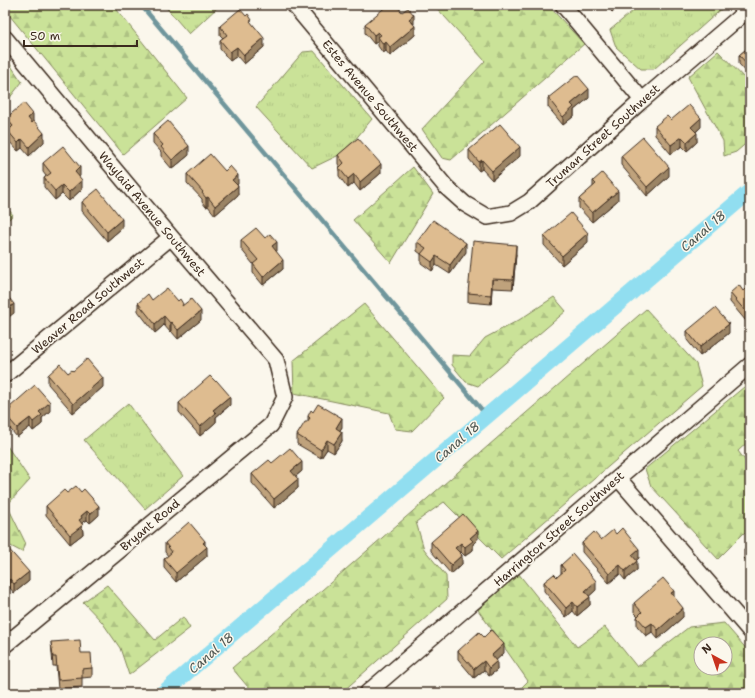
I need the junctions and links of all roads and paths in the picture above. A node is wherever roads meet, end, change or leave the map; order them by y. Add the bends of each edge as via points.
1 (294, 5) edge
2 (563, 5) edge
3 (750, 8) edge
4 (5, 38) edge
5 (642, 100) junction
6 (446, 188) joint
7 (171, 237) junction
8 (750, 365) edge
9 (5, 375) edge
10 (285, 397) joint
11 (618, 478) junction
12 (750, 631) edge
13 (5, 646) edge
14 (368, 693) edge

1 - 6 street, Estes Avenue Southwest
2 - 5 street
3 - 5 street, Truman Street Southwest
4 - 7 street, Waylaid Avenue Southwest
5 - 6 street, Truman Street Southwest via 529,202 511,213 487,216 465,204
7 - 9 street, Weaver Road Southwest
7 - 10 street, Waylaid Avenue Southwest via 276,360
8 - 11 street, Harrington Street Southwest
10 - 13 street, Bryant Road via 271,425
11 - 12 street
11 - 14 street, Harrington Street Southwest

